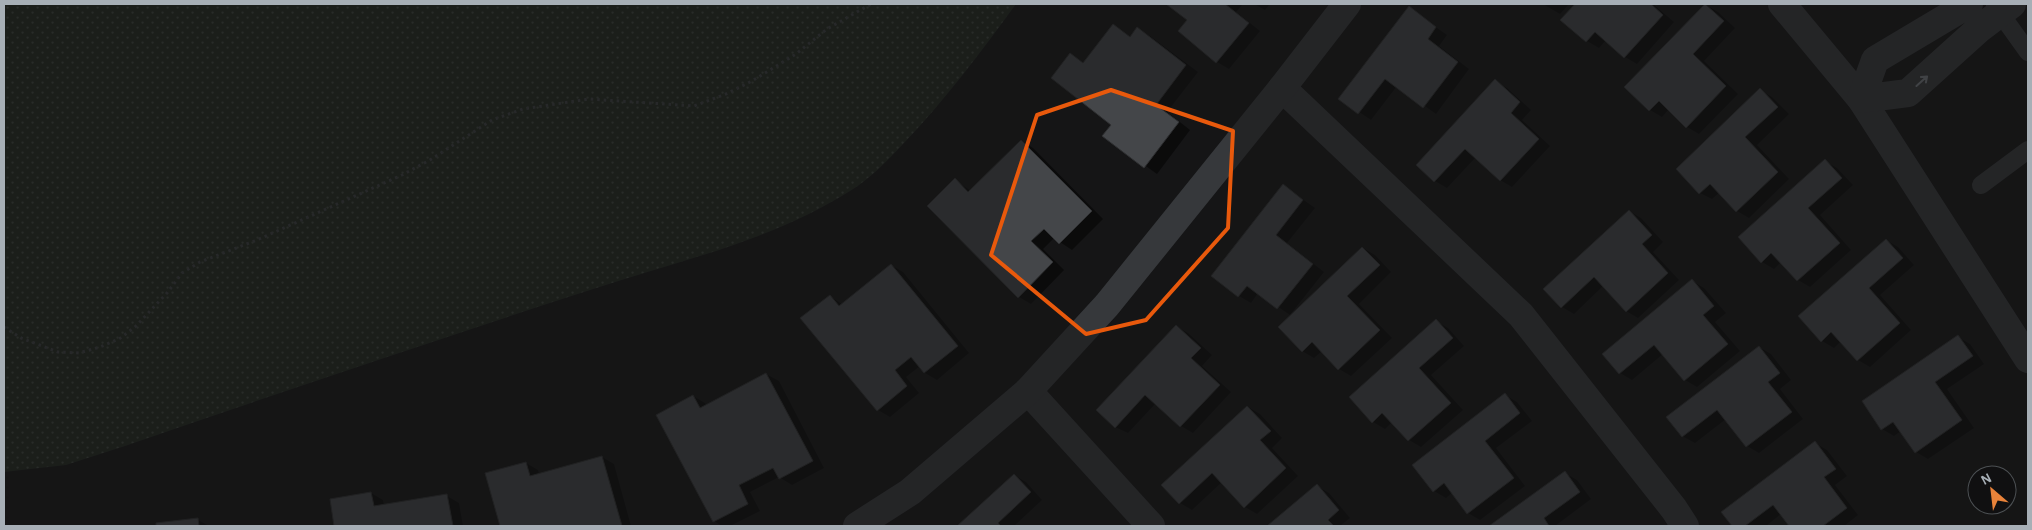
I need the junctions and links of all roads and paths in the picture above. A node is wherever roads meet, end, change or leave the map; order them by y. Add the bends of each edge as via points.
1 (871, 4) edge
2 (1347, 4) edge
3 (1782, 4) edge
4 (1969, 4) edge
5 (2002, 7) edge
6 (2028, 52) edge
7 (1282, 88) junction
8 (1861, 99) junction
9 (2028, 150) edge
10 (1981, 185) dead end
11 (4, 326) edge
12 (2028, 359) edge
13 (1028, 391) junction
14 (857, 526) edge
15 (1151, 526) edge
16 (1685, 526) edge

1 - 11 path via 827,29 796,54 752,81 694,106 589,99 523,109 492,120 402,175 200,262 182,273 136,327 100,347 58,352 21,338
2 - 7 street
3 - 8 street
4 - 8 street via 1875,60
5 - 6 lane
8 -> 5 street via 1908,93
7 - 13 street via 1107,305
7 - 16 street via 1521,315
8 - 12 street
9 - 10 lane
13 - 14 street via 910,492
13 - 15 street

